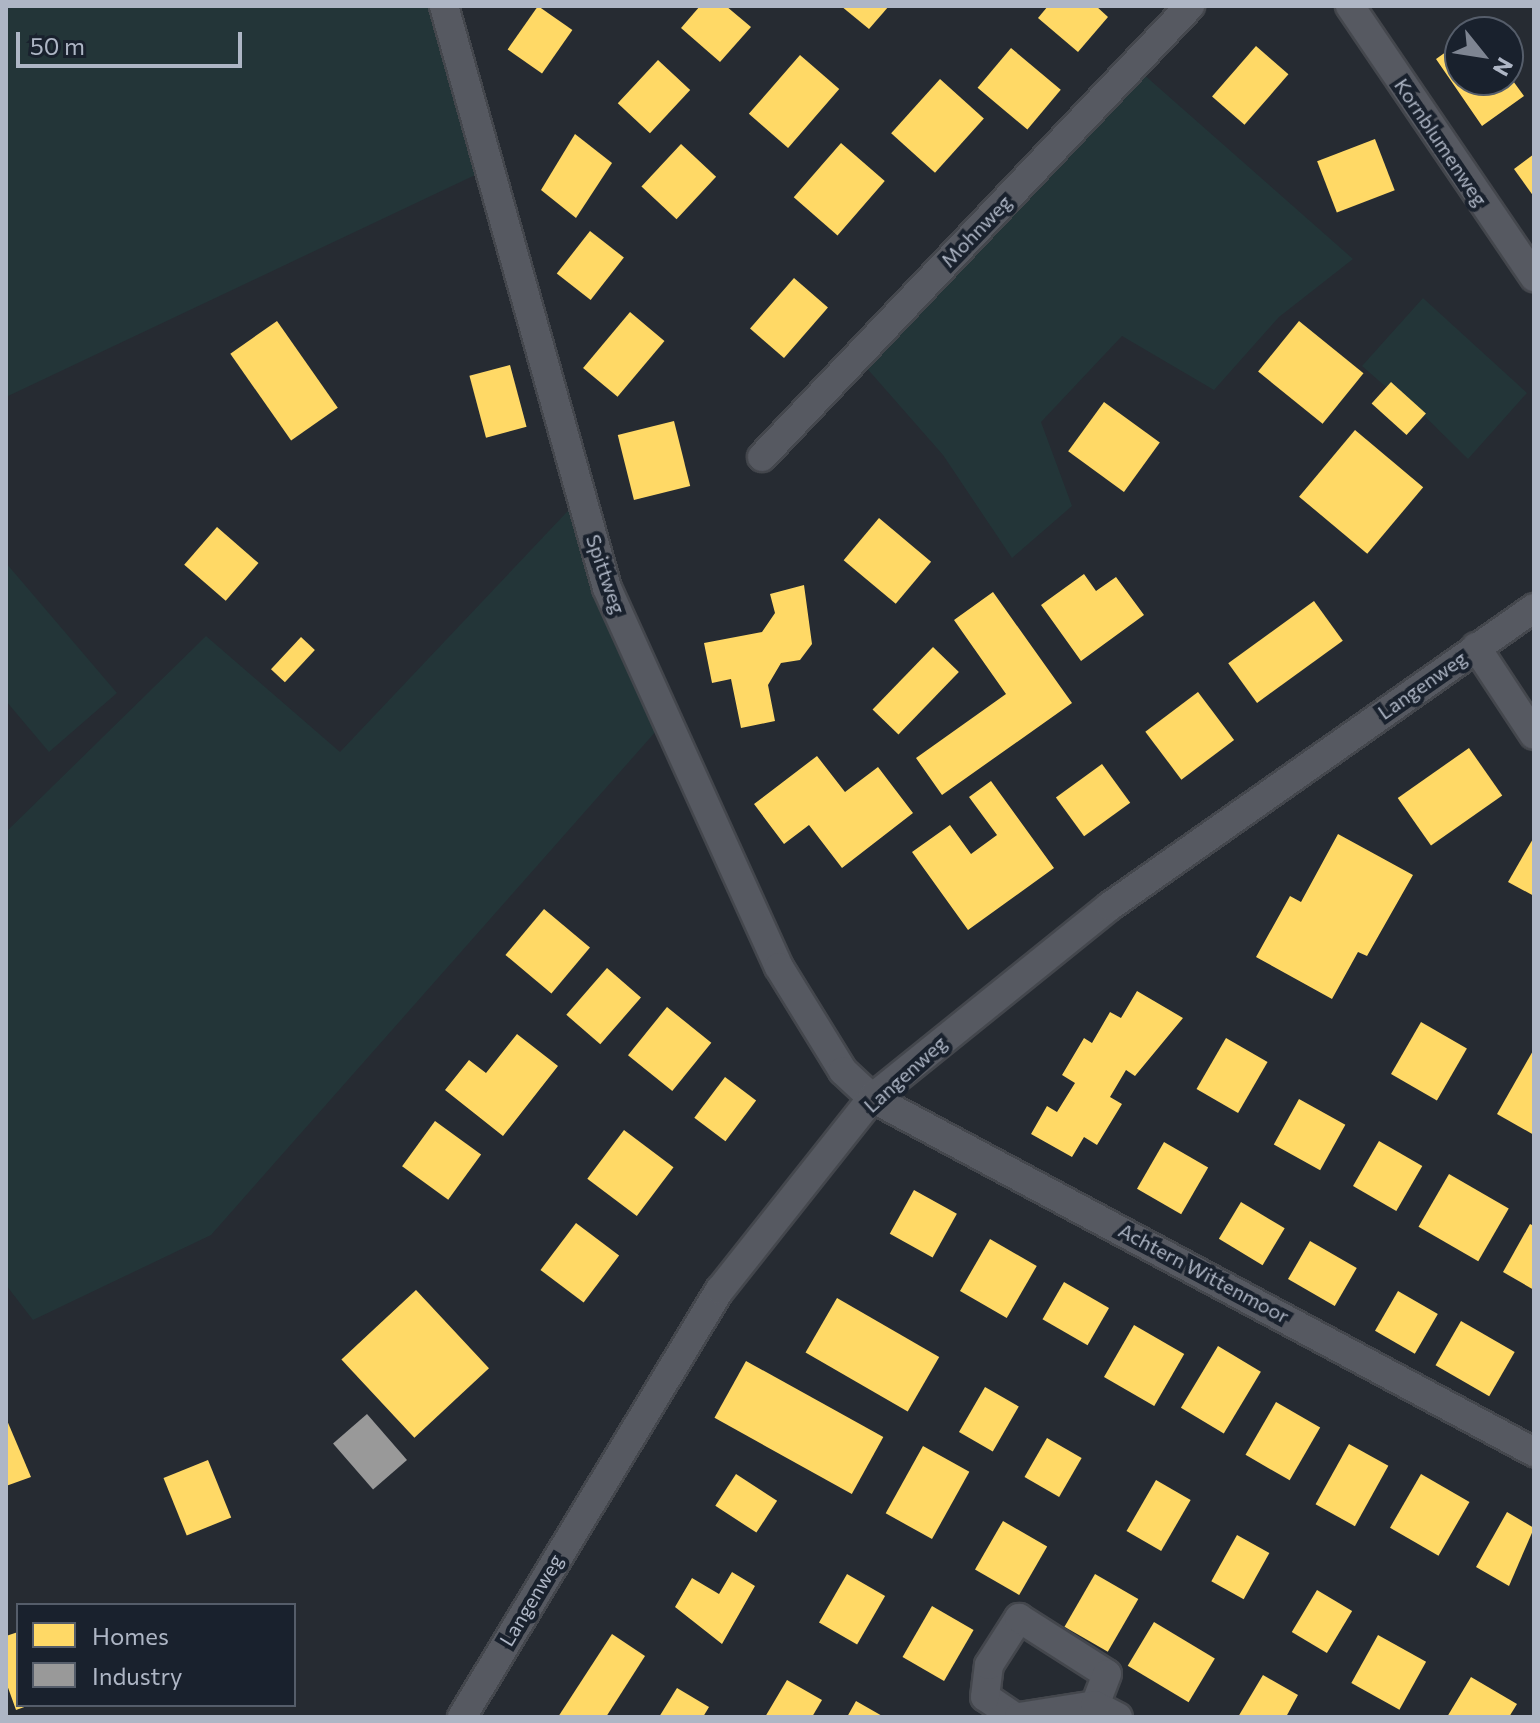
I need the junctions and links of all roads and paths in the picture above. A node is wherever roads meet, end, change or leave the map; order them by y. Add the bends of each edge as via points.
1 (444, 6) edge
2 (1190, 6) edge
3 (1350, 6) edge
4 (1534, 277) edge
5 (762, 457) dead end
6 (1534, 608) edge
7 (1476, 647) junction
8 (1534, 735) edge
9 (872, 1098) junction
10 (1534, 1452) edge
11 (1107, 1711) edge
12 (462, 1717) edge
13 (1017, 1717) edge

1 - 9 street, Spittweg via 607,588 779,967 843,1071
2 - 5 street, Mohnweg
3 - 4 street, Kornblumenweg
6 - 7 street, Langenweg
7 - 8 street
7 - 9 street, Langenweg via 1110,906
9 - 10 street, Achtern Wittenmoor
9 - 12 street, Langenweg via 720,1290
11 - 13 street
11 - 13 street via 1107,1674 1019,1618 989,1665 985,1697

